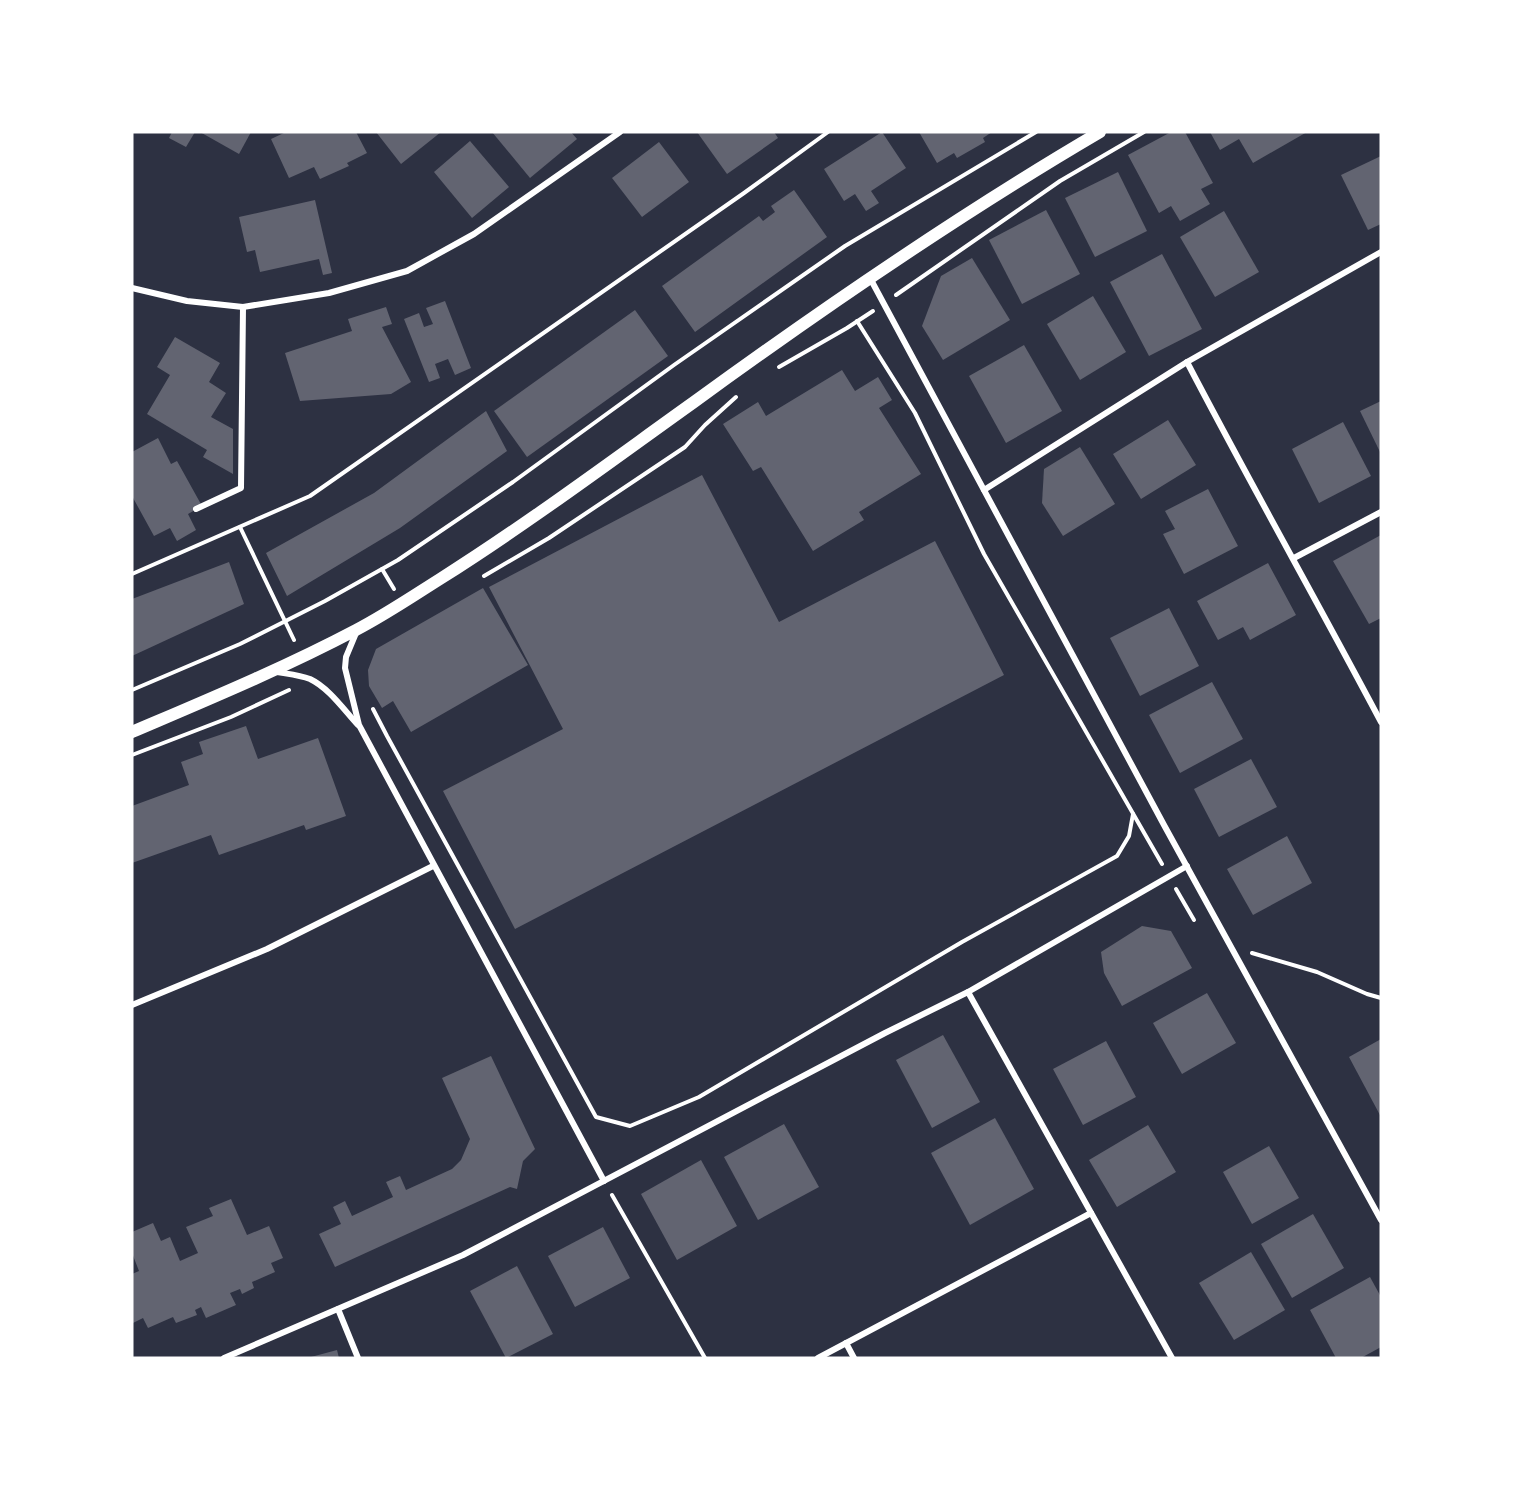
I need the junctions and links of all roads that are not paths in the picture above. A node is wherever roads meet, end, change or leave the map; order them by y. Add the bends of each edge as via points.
1 (1100, 132) edge
2 (617, 133) edge
3 (1381, 252) edge
4 (870, 277) junction
5 (132, 288) edge
6 (243, 307) junction
7 (1187, 362) junction
8 (984, 490) junction
9 (196, 508) dead end
10 (1381, 512) edge
11 (1294, 558) junction
12 (357, 629) junction
13 (269, 671) junction
14 (1381, 722) edge
15 (358, 726) junction
16 (132, 732) edge
17 (433, 866) junction
18 (1187, 866) junction
19 (968, 992) junction
20 (132, 1005) edge
21 (604, 1181) junction
22 (1091, 1214) junction
23 (1381, 1220) edge
24 (338, 1309) junction
25 (846, 1343) junction
26 (224, 1358) edge
27 (358, 1358) edge
28 (818, 1358) edge
29 (854, 1358) edge
30 (1172, 1358) edge

1 - 4 main road
2 - 6 street via 474,234 406,271 329,293
3 - 7 street
4 - 8 street
4 - 12 main road via 536,516
5 - 6 street via 187,301
6 - 9 street via 241,488
7 - 8 street
7 - 11 street
8 - 18 street
10 - 11 street
11 - 14 street
12 - 13 main road
12 - 15 street via 345,668
13 - 15 street via 312,680
13 - 16 main road
15 - 17 street
17 - 20 street via 267,950
17 - 21 street
18 - 19 street
18 - 23 street
19 - 21 street
19 - 22 street
21 - 24 street via 463,1255
22 - 25 street
22 - 30 street
24 - 26 street
24 - 27 street
25 - 28 street
25 - 29 street

